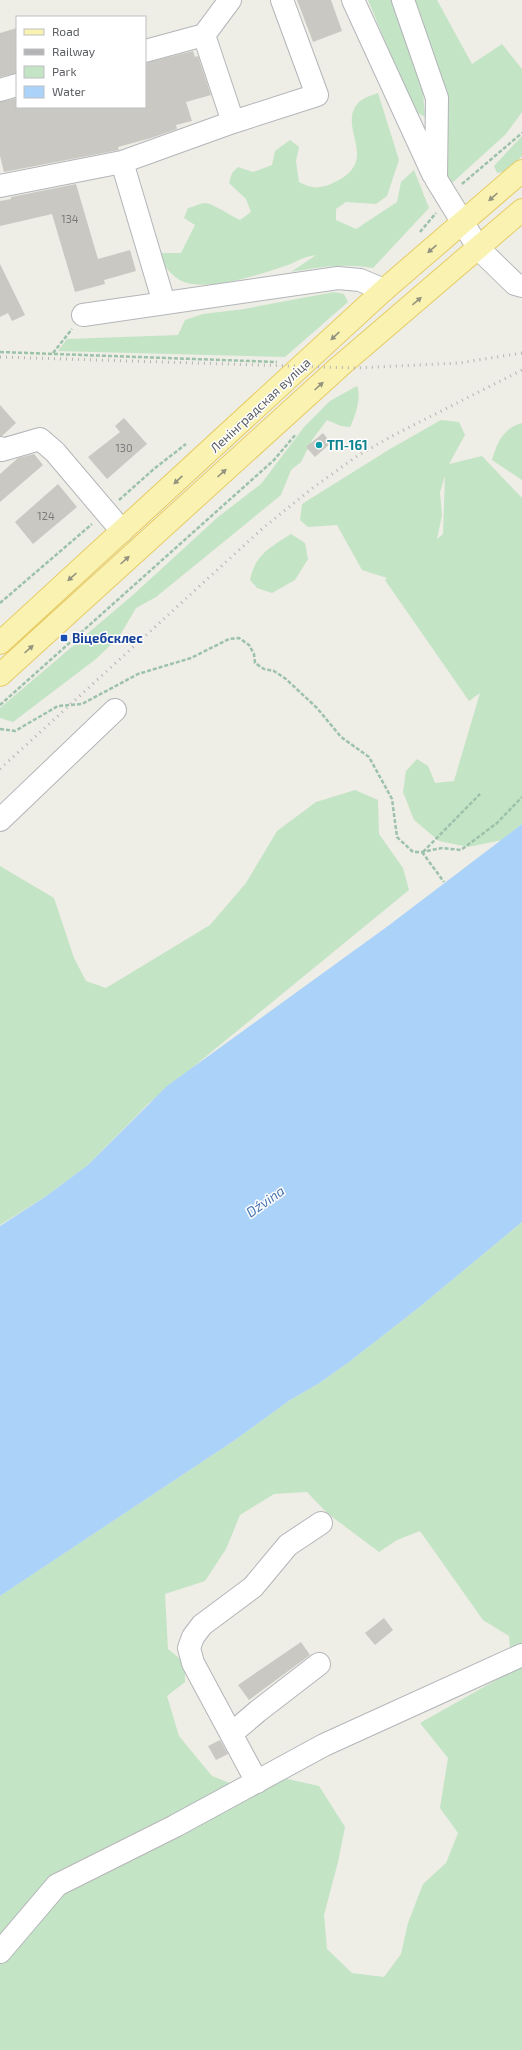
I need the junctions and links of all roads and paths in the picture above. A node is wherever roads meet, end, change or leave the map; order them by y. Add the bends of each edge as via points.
1 (230, 0) edge
2 (282, 0) edge
3 (353, 0) edge
4 (403, 0) edge
5 (204, 35) junction
6 (146, 51) edge
7 (16, 85) edge
8 (0, 90) edge
9 (233, 122) junction
10 (122, 162) junction
11 (522, 171) edge
12 (436, 179) junction
13 (0, 186) edge
14 (522, 210) edge
15 (462, 224) junction
16 (479, 249) junction
17 (522, 286) edge
18 (384, 290) junction
19 (164, 303) junction
20 (83, 315) joint
21 (0, 352) edge
22 (53, 353) junction
23 (283, 362) dead end
24 (299, 430) dead end
25 (0, 448) edge
26 (122, 531) junction
27 (0, 643) edge
28 (0, 675) edge
29 (0, 705) edge
30 (115, 710) dead end
31 (0, 729) edge
32 (480, 794) dead end
33 (522, 797) edge
34 (0, 820) edge
35 (422, 852) junction
36 (444, 882) dead end
37 (321, 1523) dead end
38 (522, 1655) edge
39 (319, 1664) dead end
40 (231, 1734) junction
41 (257, 1782) junction
42 (0, 1952) edge

1 - 5 street
2 - 9 street via 317,96
3 - 12 street
4 - 12 street via 437,98
5 - 6 street
5 - 9 street
7 - 8 street
9 - 10 street
10 - 13 street
10 - 19 street
11 -> 15 main road, Ленінградская вуліца
12 - 15 street
14 - 16 main road, Ленінградская вуліца
15 - 16 street
15 -> 18 main road, Ленінградская вуліца
16 - 17 street via 515,284
28 -> 16 main road, Ленінградская вуліца via 339,367
18 - 19 street via 360,280 338,278
18 -> 26 main road, Ленінградская вуліца
19 - 20 street
20 - 22 path
21 - 22 path
22 - 23 path
24 - 29 path via 274,460
25 - 26 street via 2,450 40,439
26 -> 27 main road, Ленінградская вуліца
30 - 34 street
31 - 35 path via 15,731 58,706 82,704 138,674 191,658 229,638 239,638 252,649 255,663 286,679 317,708 341,737 369,757 392,800 397,837 413,852
32 - 35 path
33 - 35 path via 497,823 461,850 442,848
35 - 36 path
37 - 40 street via 288,1545 253,1587 202,1625 193,1637 189,1648 193,1663
38 - 41 street via 324,1745
39 - 40 street
40 - 41 street
41 - 42 street via 57,1885

